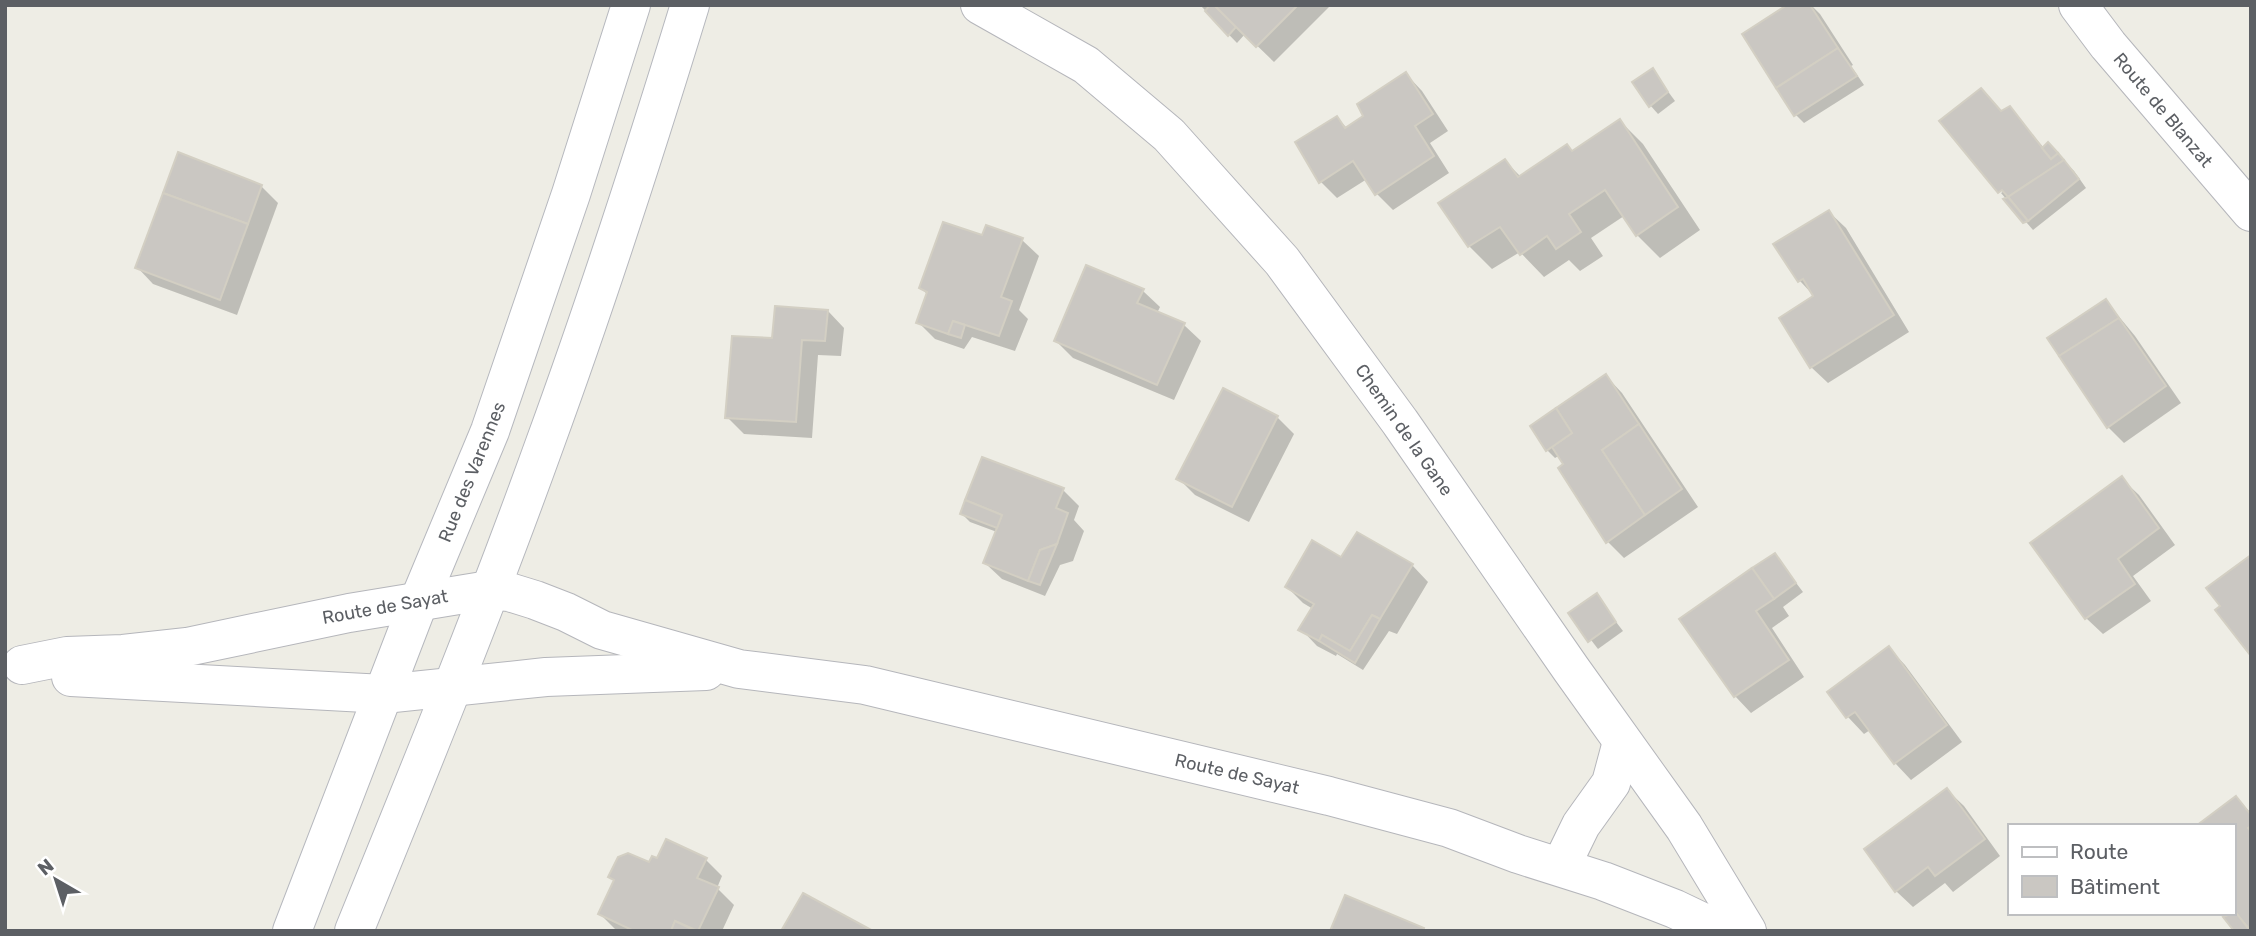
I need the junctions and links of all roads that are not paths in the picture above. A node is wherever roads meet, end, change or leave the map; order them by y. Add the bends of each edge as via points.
1 (631, 5) edge
2 (690, 5) edge
3 (980, 5) edge
4 (2078, 5) edge
5 (2251, 212) edge
6 (489, 590) junction
7 (419, 601) junction
8 (14, 663) edge
9 (739, 669) junction
10 (453, 686) junction
11 (384, 694) junction
12 (1622, 742) junction
13 (1561, 866) junction
14 (292, 931) edge
15 (354, 931) edge
16 (1721, 931) edge
17 (1747, 931) edge

1 - 7 street, Rue des Varennes via 491,431
2 - 6 street via 624,220
3 - 12 street, Chemin de la Gane via 1086,65 1170,135 1282,261
4 - 5 street, Route de Blanzat
6 - 7 street, Route de Sayat
6 - 9 street, Route de Sayat via 509,592 602,630
6 - 10 street
7 - 8 street, Route de Sayat via 187,647
7 - 11 street, Rue des Varennes
8 - 11 street, Route de Sayat via 63,677
9 - 10 street, Route de Sayat
9 - 13 street, Route de Sayat via 865,685 1329,796 1449,828
10 - 11 street, Route de Sayat
10 - 15 street
11 - 14 street, Rue des Varennes
12 - 13 street via 1611,783 1581,825
12 - 17 street, Chemin de la Gane via 1684,827
13 - 16 street, Route de Sayat

